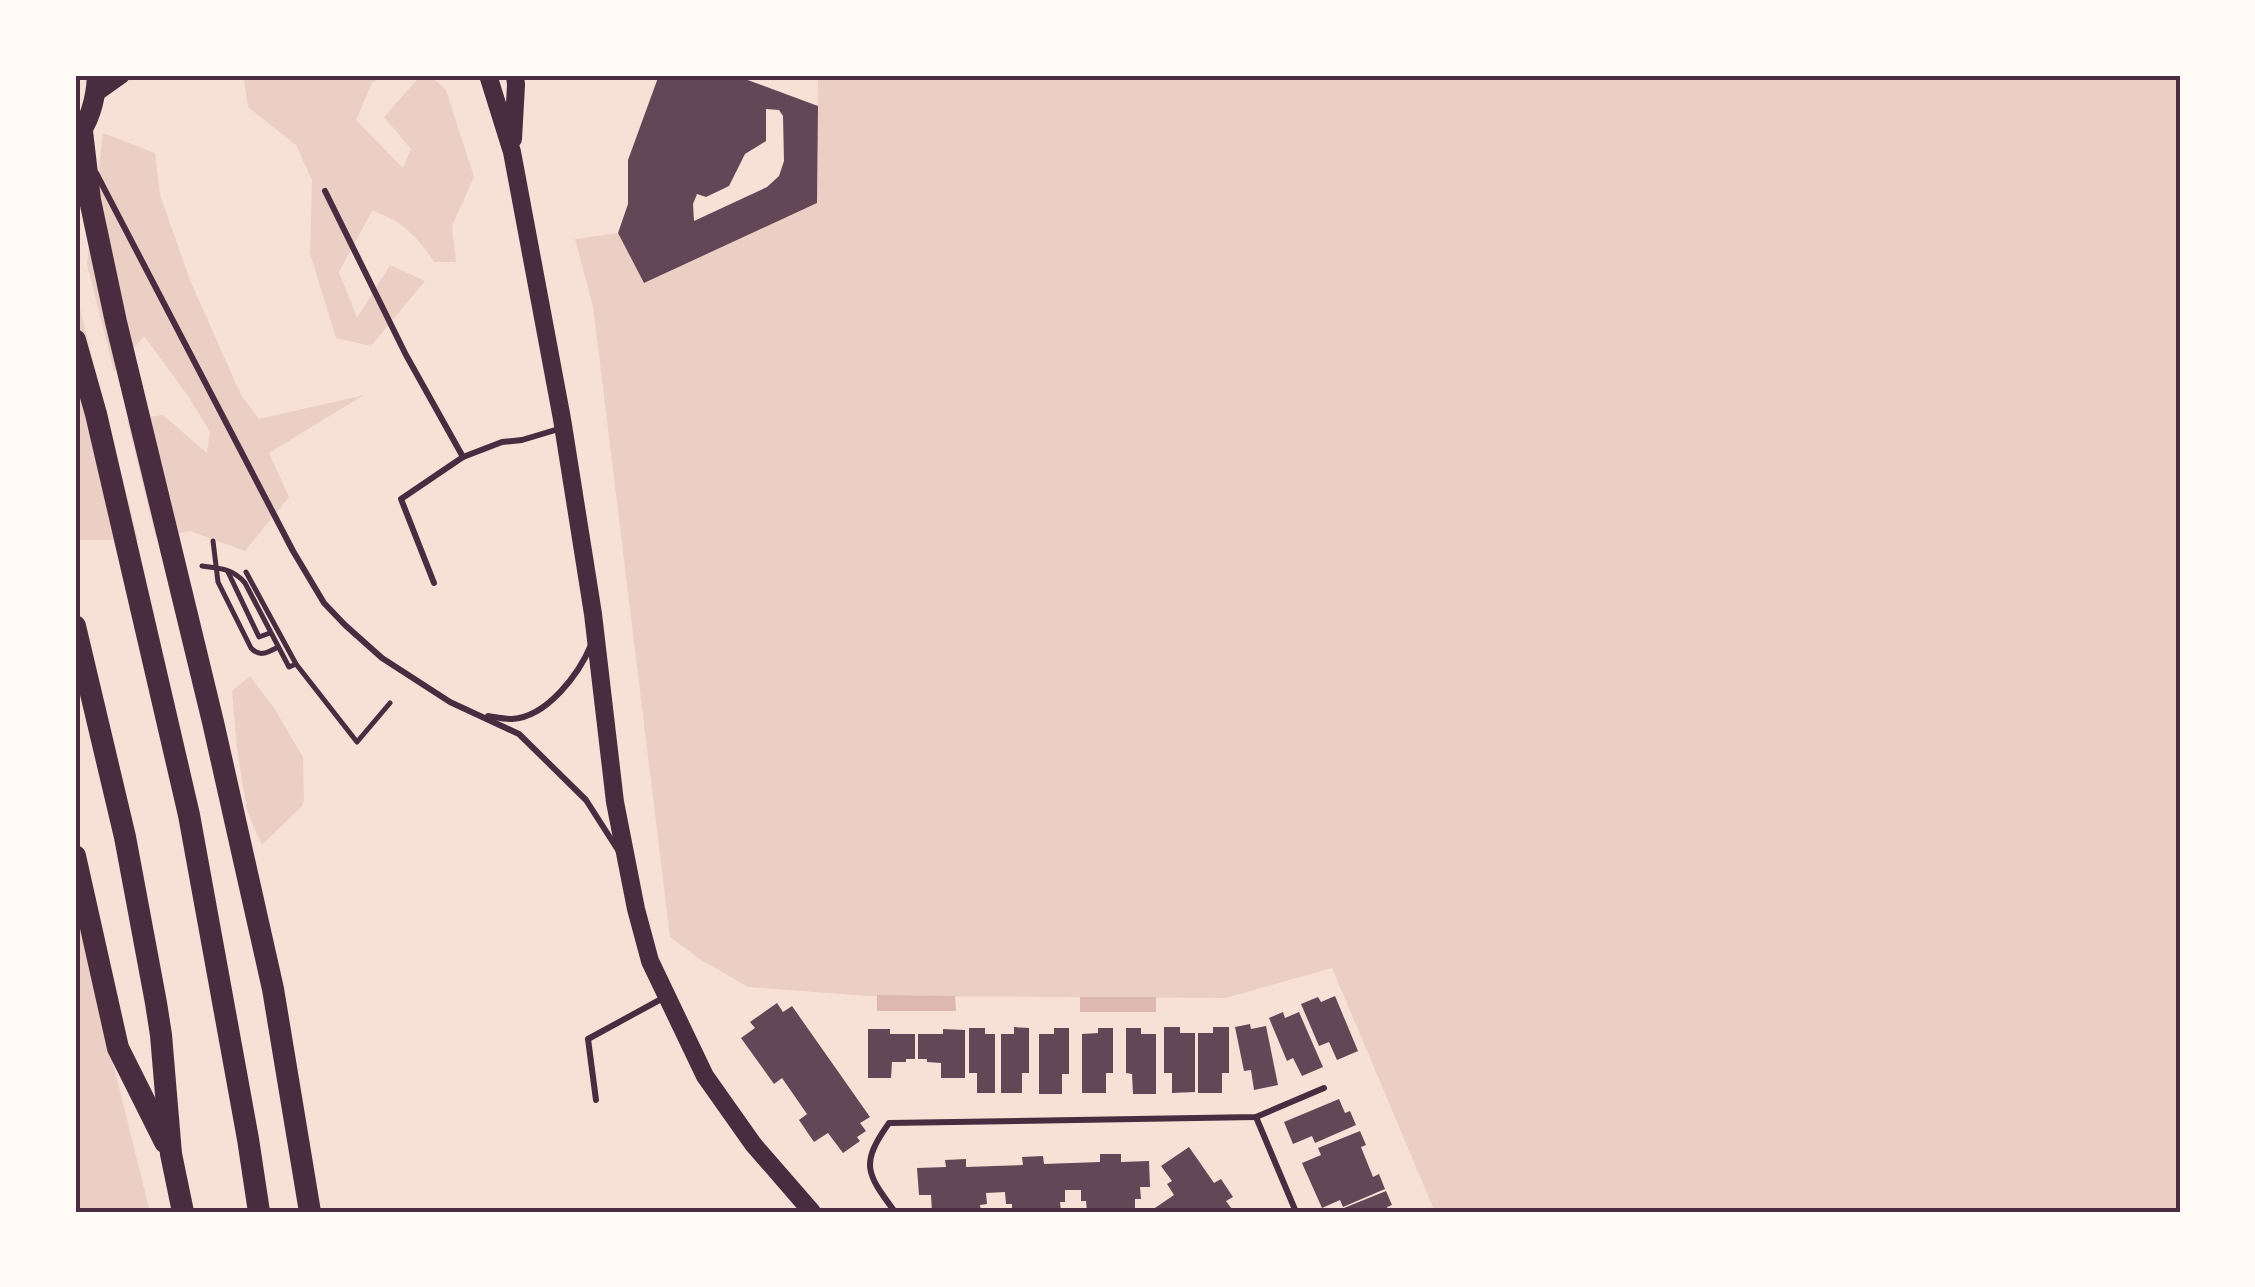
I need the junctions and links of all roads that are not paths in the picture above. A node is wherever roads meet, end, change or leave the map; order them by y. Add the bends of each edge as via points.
1 (121, 75) edge
2 (488, 75) edge
3 (515, 75) edge
4 (97, 84) edge
5 (81, 142) edge
6 (512, 152) junction
7 (325, 192) dead end
8 (75, 340) edge
9 (563, 427) junction
10 (463, 457) junction
11 (434, 583) dead end
12 (76, 630) edge
13 (596, 634) junction
14 (482, 715) junction
15 (75, 856) edge
16 (627, 864) junction
17 (665, 997) junction
18 (1324, 1088) dead end
19 (596, 1100) dead end
20 (1256, 1117) junction
21 (171, 1154) junction
22 (183, 1212) edge
23 (259, 1212) edge
24 (310, 1212) edge
25 (812, 1212) edge
26 (895, 1212) edge
27 (1296, 1212) edge

1 - 4 main road
2 - 6 main road
3 - 6 main road
4 - 5 main road
5 - 14 lane via 324,603 382,658
5 - 24 highway via 116,322 274,989
6 - 9 main road
7 - 10 lane
8 - 23 highway via 189,815
9 - 10 lane
9 - 13 main road
10 - 11 lane via 401,499
12 - 21 highway via 159,1019
13 - 14 lane via 571,681 534,711 514,719
13 - 16 main road
14 - 16 lane via 520,734 554,766 586,800
15 - 21 highway via 118,1048
16 - 17 main road
17 - 19 lane via 588,1039
17 - 25 main road via 705,1076
18 - 20 lane
20 - 26 lane via 889,1123 869,1165
20 - 27 lane
21 - 22 highway

